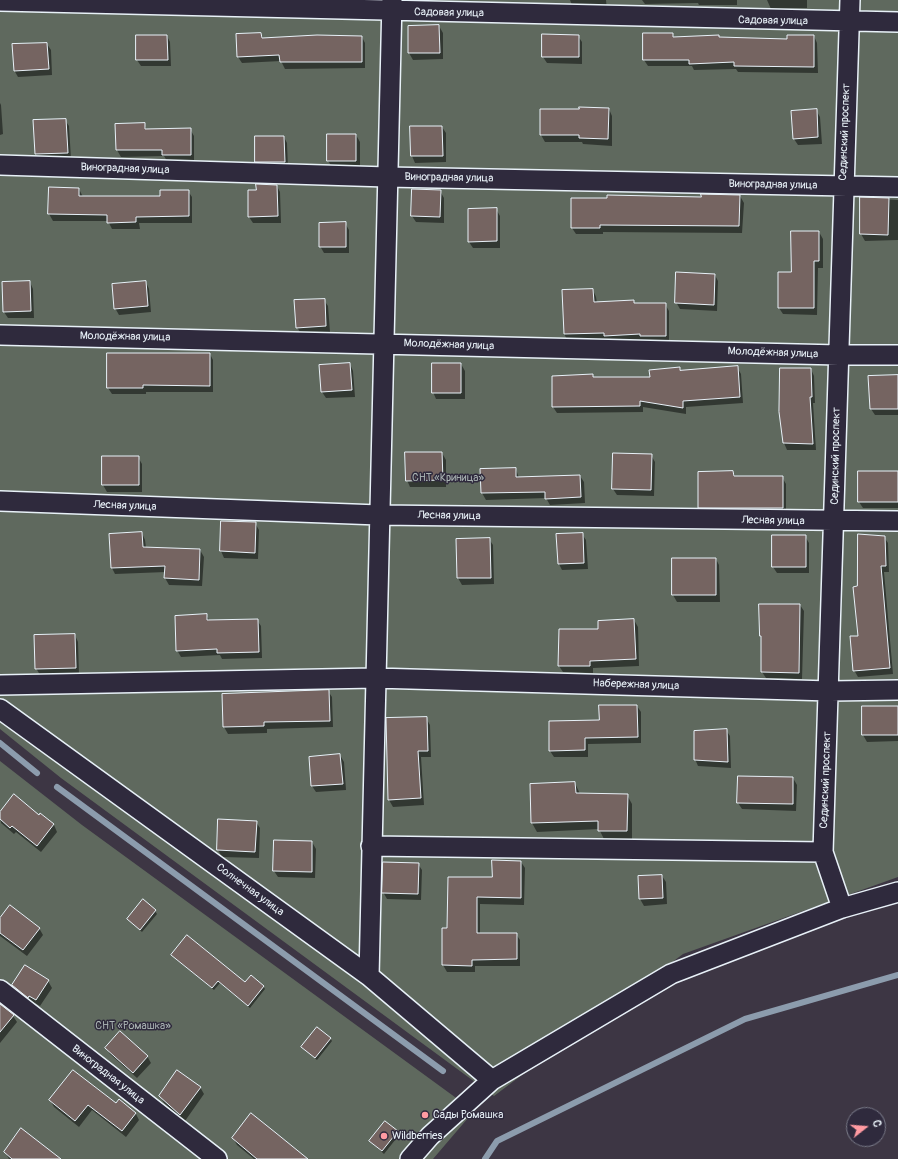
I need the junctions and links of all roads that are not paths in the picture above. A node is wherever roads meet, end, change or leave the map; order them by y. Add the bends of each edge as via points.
1 (850, 0) edge
2 (0, 1) edge
3 (392, 6) edge
4 (898, 22) edge
5 (849, 23) junction
6 (0, 166) edge
7 (388, 177) junction
8 (843, 186) junction
9 (898, 187) edge
10 (0, 335) edge
11 (382, 343) junction
12 (839, 355) junction
13 (898, 355) edge
14 (0, 501) edge
15 (379, 515) junction
16 (898, 521) edge
17 (834, 522) junction
18 (375, 678) junction
19 (0, 685) edge
20 (898, 690) edge
21 (830, 691) junction
22 (0, 709) edge
23 (371, 846) junction
24 (823, 852) junction
25 (898, 892) edge
26 (842, 908) junction
27 (369, 976) junction
28 (0, 990) edge
29 (492, 1080) junction
30 (217, 1159) edge
31 (410, 1159) edge

1 - 5 street, Сединский проспект
2 - 3 street, Садовая улица
3 - 5 street, Садовая улица
3 - 7 street
4 - 5 street, Садовая улица
5 - 8 street, Сединский проспект
6 - 7 street, Виноградная улица
7 - 8 street, Виноградная улица
7 - 11 street
8 - 9 street, Виноградная улица
8 - 12 street, Сединский проспект
10 - 11 street, Молодёжная улица
11 - 12 street, Молодёжная улица
11 - 15 street
12 - 13 street, Молодёжная улица
12 - 17 street, Сединский проспект
14 - 15 street, Лесная улица
15 - 17 street, Лесная улица
15 - 18 street
16 - 17 street, Лесная улица
17 - 21 street, Сединский проспект
18 - 19 street, Набережная улица
18 - 21 street, Набережная улица
18 - 23 street
20 - 21 street, Набережная улица
21 - 24 street, Сединский проспект
22 - 27 street, Солнечная улица
23 - 24 street
23 - 27 street
24 - 26 street, Сединский проспект
25 - 26 street
26 - 29 street via 670,974
27 - 29 street, Солнечная улица
28 - 30 street, Виноградная улица
29 - 31 street via 430,1136

